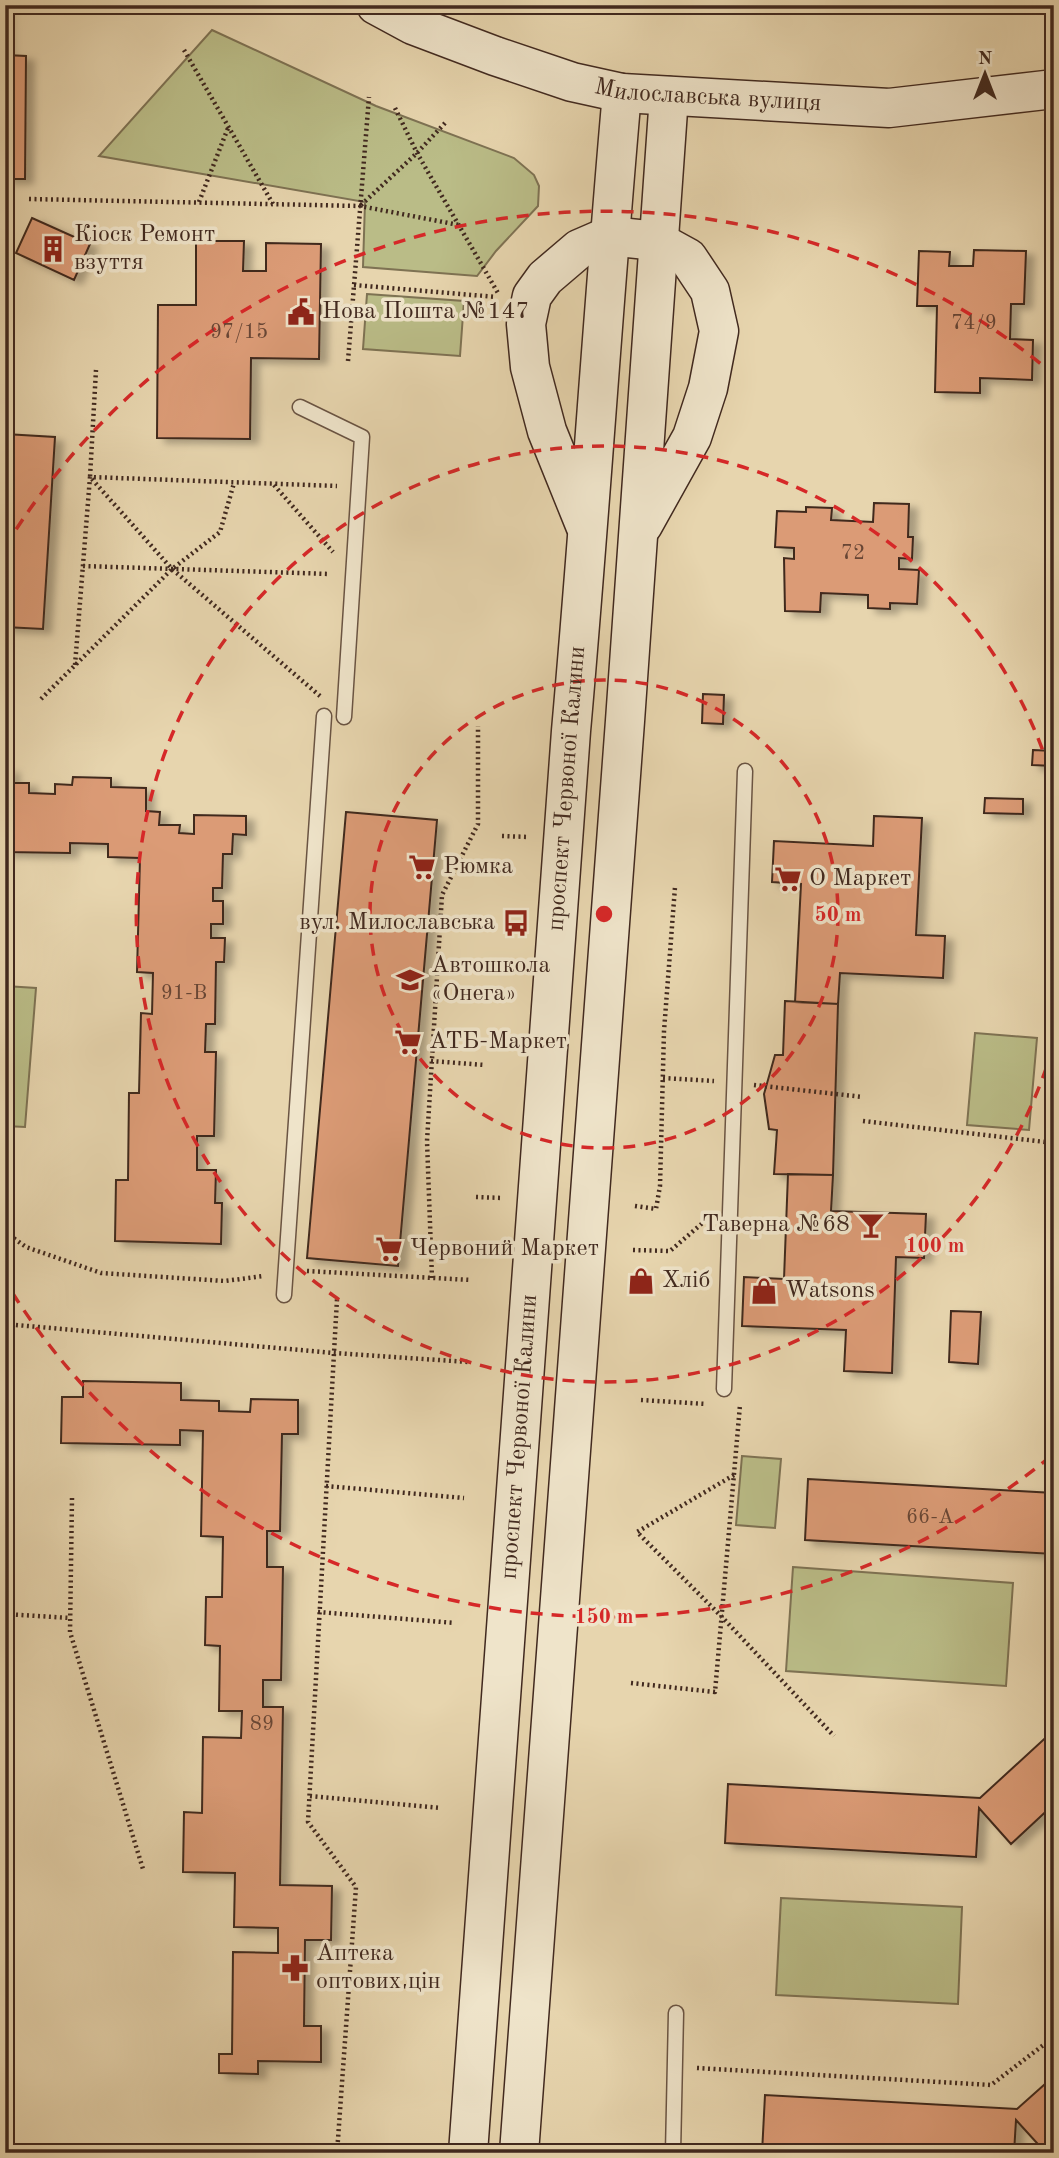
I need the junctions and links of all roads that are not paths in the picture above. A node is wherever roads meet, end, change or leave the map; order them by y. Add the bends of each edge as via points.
1 (376, 5) edge
2 (1054, 89) edge
3 (622, 93) junction
4 (669, 96) junction
5 (609, 236) junction
6 (657, 241) junction
7 (300, 407) dead end
8 (588, 534) junction
9 (638, 535) junction
10 (324, 716) dead end
11 (344, 717) road end
12 (745, 771) dead end
13 (284, 1295) dead end
14 (724, 1389) dead end
15 (676, 2013) dead end
16 (468, 2153) edge
17 (519, 2153) edge
18 (673, 2153) edge

1 - 3 main road, Милославська вулиця via 413,25 495,56
2 - 4 main road, Милославська вулиця via 889,108
3 - 4 main road, Милославська вулиця
3 - 5 main road, проспект Червоної Калини
4 - 6 main road, проспект Червоної Калини
5 - 6 main road
5 - 8 main road, проспект Червоної Калини
5 - 8 main road via 579,249 545,278 532,296 526,324 530,367 547,431
6 - 9 main road, проспект Червоної Калини
6 - 9 main road via 688,258 710,291 719,331 692,437
7 - 11 lane via 362,437
8 - 16 main road, проспект Червоної Калини
9 - 17 main road, проспект Червоної Калини
10 - 13 lane
12 - 14 lane
15 - 18 lane

